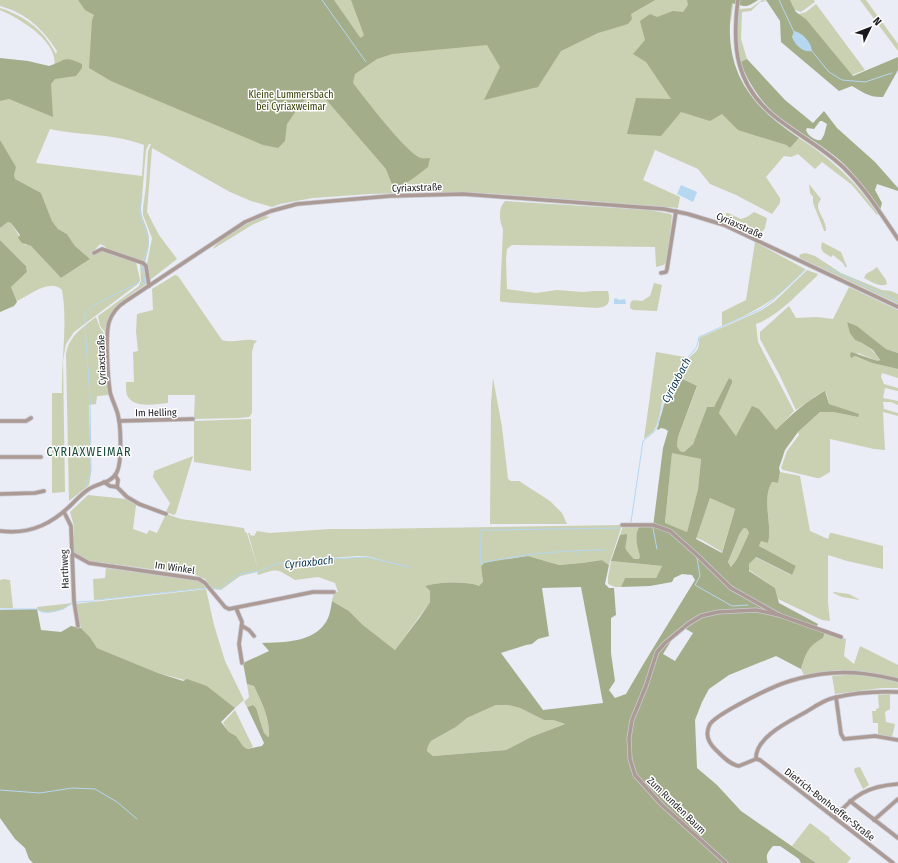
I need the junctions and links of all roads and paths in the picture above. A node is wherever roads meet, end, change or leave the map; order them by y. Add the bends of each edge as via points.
1 (738, 0) edge
2 (676, 211) junction
3 (898, 239) edge
4 (94, 253) dead end
5 (660, 273) dead end
6 (149, 286) junction
7 (898, 307) edge
8 (31, 418) dead end
9 (193, 419) dead end
10 (0, 421) edge
11 (119, 421) junction
12 (0, 457) edge
13 (42, 457) dead end
14 (115, 475) junction
15 (104, 482) junction
16 (117, 487) junction
17 (44, 491) dead end
18 (0, 494) edge
19 (64, 512) junction
20 (166, 514) dead end
21 (622, 525) dead end
22 (0, 531) edge
23 (73, 554) junction
24 (334, 592) dead end
25 (236, 608) junction
26 (779, 615) junction
27 (78, 626) dead end
28 (242, 626) junction
29 (254, 636) dead end
30 (841, 637) dead end
31 (242, 663) dead end
32 (898, 680) edge
33 (898, 692) edge
34 (836, 697) junction
35 (898, 740) edge
36 (756, 758) junction
37 (898, 784) edge
38 (898, 799) edge
39 (850, 801) junction
40 (835, 818) junction
41 (874, 820) junction
42 (898, 837) edge
43 (726, 863) edge
44 (893, 863) edge

1 - 3 street via 735,28 737,55 750,88 774,116 828,154 856,180
2 - 5 street via 667,269 666,272
2 - 6 street, Cyriaxstraße via 463,194 385,196 298,204 271,211 245,222
2 - 7 street, Cyriaxstraße via 724,225
4 - 6 street via 102,249 144,263
6 - 11 street, Cyriaxstraße via 121,304 109,323 108,379
8 - 10 street via 26,422
9 - 11 street, Im Helling
11 - 14 street, Cyriaxstraße via 119,463
12 - 13 street
14 - 15 street
14 - 16 street, Cyriaxstraße
15 - 16 street
15 - 19 street via 89,489
16 - 20 street via 139,504
17 - 18 street
19 - 22 street via 26,531
19 - 23 street, Harthweg via 71,526
21 - 26 street via 653,525 670,531 731,588
23 - 25 street, Im Winkel via 89,564 199,579 227,609
23 - 27 street, Harthweg via 72,573
24 - 25 street via 313,592
25 - 28 street
26 - 30 street
26 - 43 street, Zum Runden Baum via 756,610 718,612 701,616 688,624 656,652 632,720 629,738 630,759 635,775 661,804
28 - 29 street
28 - 31 street via 239,644
32 - 36 street via 866,673 846,672 790,681 744,702 711,723 708,740 733,764 739,766
33 - 34 street
34 - 35 street via 841,734 844,739 875,736
34 - 36 street via 773,731 760,745
36 - 40 street, Dietrich-Bonhoeffer-Straße
37 - 39 street via 872,788
38 - 41 street
39 - 40 street
39 - 41 street
40 - 44 street, Dietrich-Bonhoeffer-Straße
41 - 42 street

